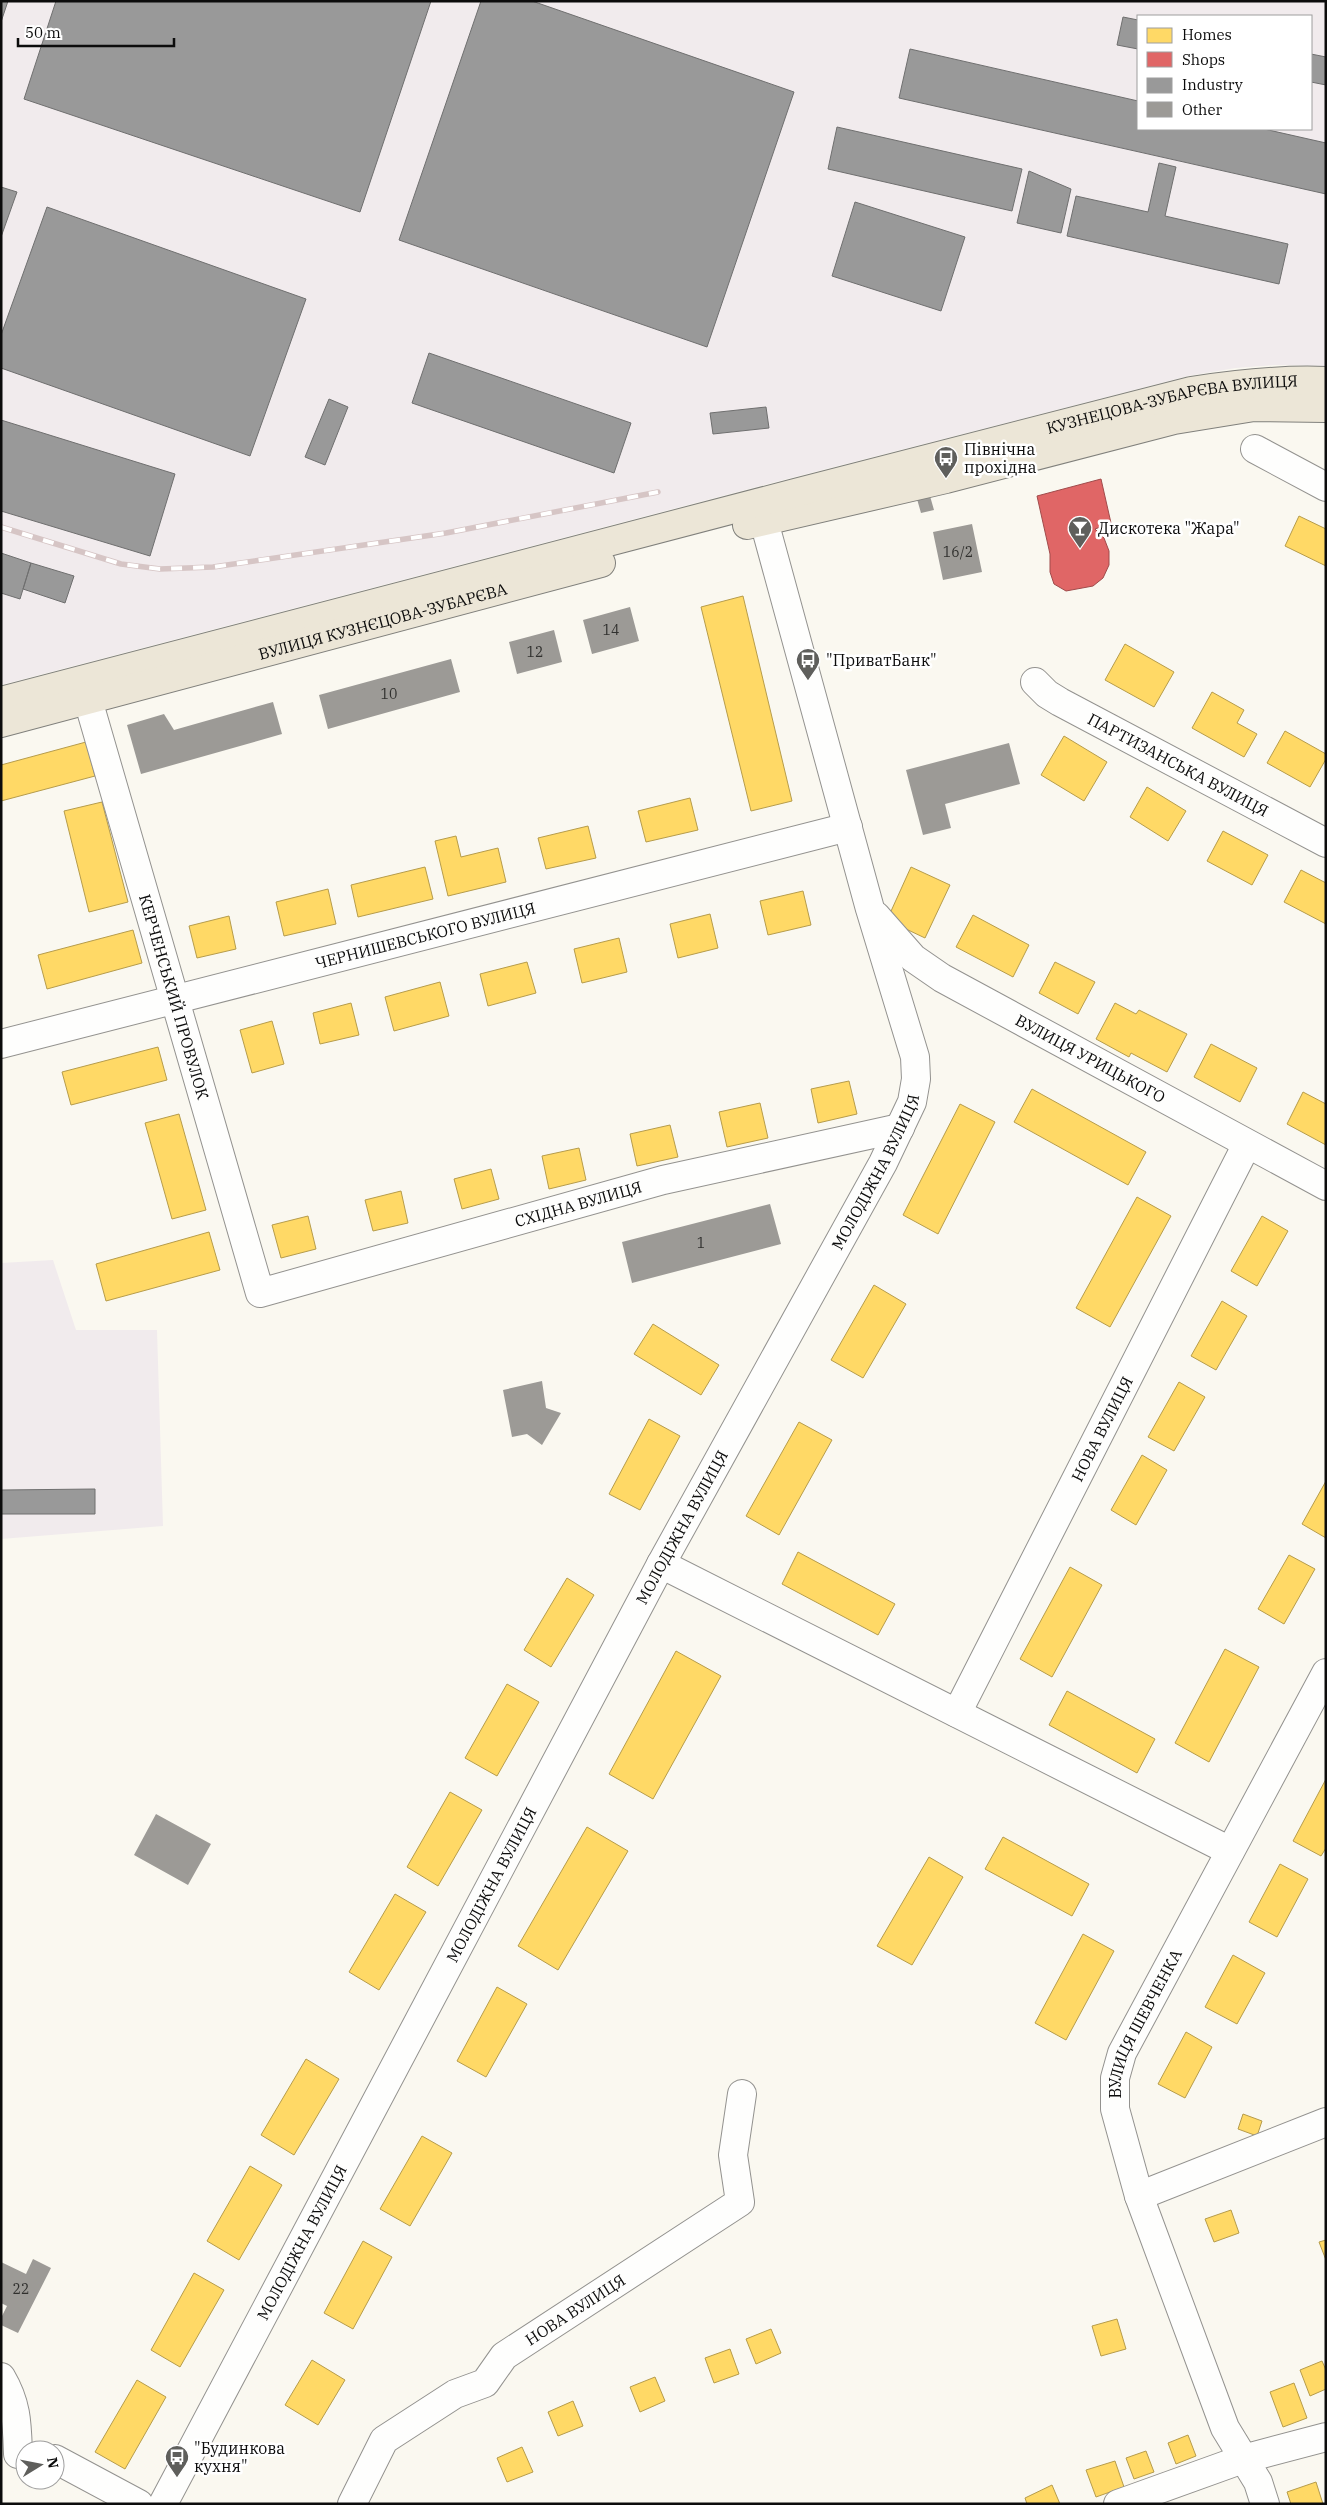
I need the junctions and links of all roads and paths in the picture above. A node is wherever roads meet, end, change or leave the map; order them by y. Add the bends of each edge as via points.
1 (1326, 381) edge
2 (1326, 408) edge
3 (1255, 448) dead end
4 (1326, 487) edge
5 (761, 512) junction
6 (1035, 682) dead end
7 (88, 700) junction
8 (1, 701) edge
9 (1, 723) edge
10 (848, 827) junction
11 (1326, 843) edge
12 (870, 909) junction
13 (174, 999) junction
14 (1, 1044) edge
15 (900, 1128) junction
16 (1247, 1144) junction
17 (1326, 1186) edge
18 (260, 1293) joint
19 (661, 1564) junction
20 (1326, 1673) edge
21 (957, 1713) junction
22 (1230, 1852) junction
23 (742, 2094) dead end
24 (1326, 2122) edge
25 (1140, 2196) junction
26 (1, 2377) edge
27 (1326, 2437) edge
28 (16, 2440) edge
29 (1243, 2459) junction
30 (65, 2464) edge
31 (139, 2504) edge
32 (163, 2504) edge
33 (352, 2504) edge
34 (1118, 2504) edge
35 (1265, 2504) edge

1 - 5 main road, КУЗНЕЦОВА-ЗУБАРЄВА ВУЛИЦЯ via 1247,382 1191,392
2 - 5 main road, КУЗНЕЦОВА-ЗУБАРЄВА ВУЛИЦЯ via 1254,407 1174,420 946,479
3 - 4 street
5 - 7 main road, ВУЛИЦЯ КУЗНЄЦОВА-ЗУБАРЄВА
5 - 8 main road, ВУЛИЦЯ КУЗНЄЦОВА-ЗУБАРЄВА
5 - 10 street, МОЛОДІЖНА ВУЛИЦЯ
6 - 11 street, ПАРТИЗАНСЬКА ВУЛИЦЯ via 1060,702
7 - 9 main road, ВУЛИЦЯ КУЗНЄЦОВА-ЗУБАРЄВА
7 - 13 street, КЕРЧЕНСЬКИЙ ПРОВУЛОК
10 - 12 street, МОЛОДІЖНА ВУЛИЦЯ
10 - 13 street, ЧЕРНИШЕВСЬКОГО ВУЛИЦЯ
12 - 15 street, МОЛОДІЖНА ВУЛИЦЯ via 915,1057 912,1102
12 - 16 street, ВУЛИЦЯ УРИЦЬКОГО via 913,958 942,978
13 - 14 street, ЧЕРНИШЕВСЬКОГО ВУЛИЦЯ
13 - 18 street, КЕРЧЕНСЬКИЙ ПРОВУЛОК
15 - 18 street, СХІДНА ВУЛИЦЯ via 663,1180
15 - 19 street, МОЛОДІЖНА ВУЛИЦЯ via 884,1163
16 - 17 street, ВУЛИЦЯ УРИЦЬКОГО
16 - 21 street, НОВА ВУЛИЦЯ
19 - 21 street
19 - 32 street, МОЛОДІЖНА ВУЛИЦЯ
20 - 22 street, ВУЛИЦЯ ШЕВЧЕНКА
21 - 22 street
22 - 25 street, ВУЛИЦЯ ШЕВЧЕНКА via 1122,2053 1115,2078 1115,2109
23 - 33 street, НОВА ВУЛИЦЯ via 733,2156 740,2202 504,2356 485,2383 455,2394 384,2440
24 - 25 street
25 - 29 street, ВУЛИЦЯ ШЕВЧЕНКА via 1224,2428
26 - 28 street via 12,2395 17,2416
27 - 29 street
29 - 34 street
29 - 35 street, ВУЛИЦЯ ШЕВЧЕНКА via 1258,2482
30 - 31 street

